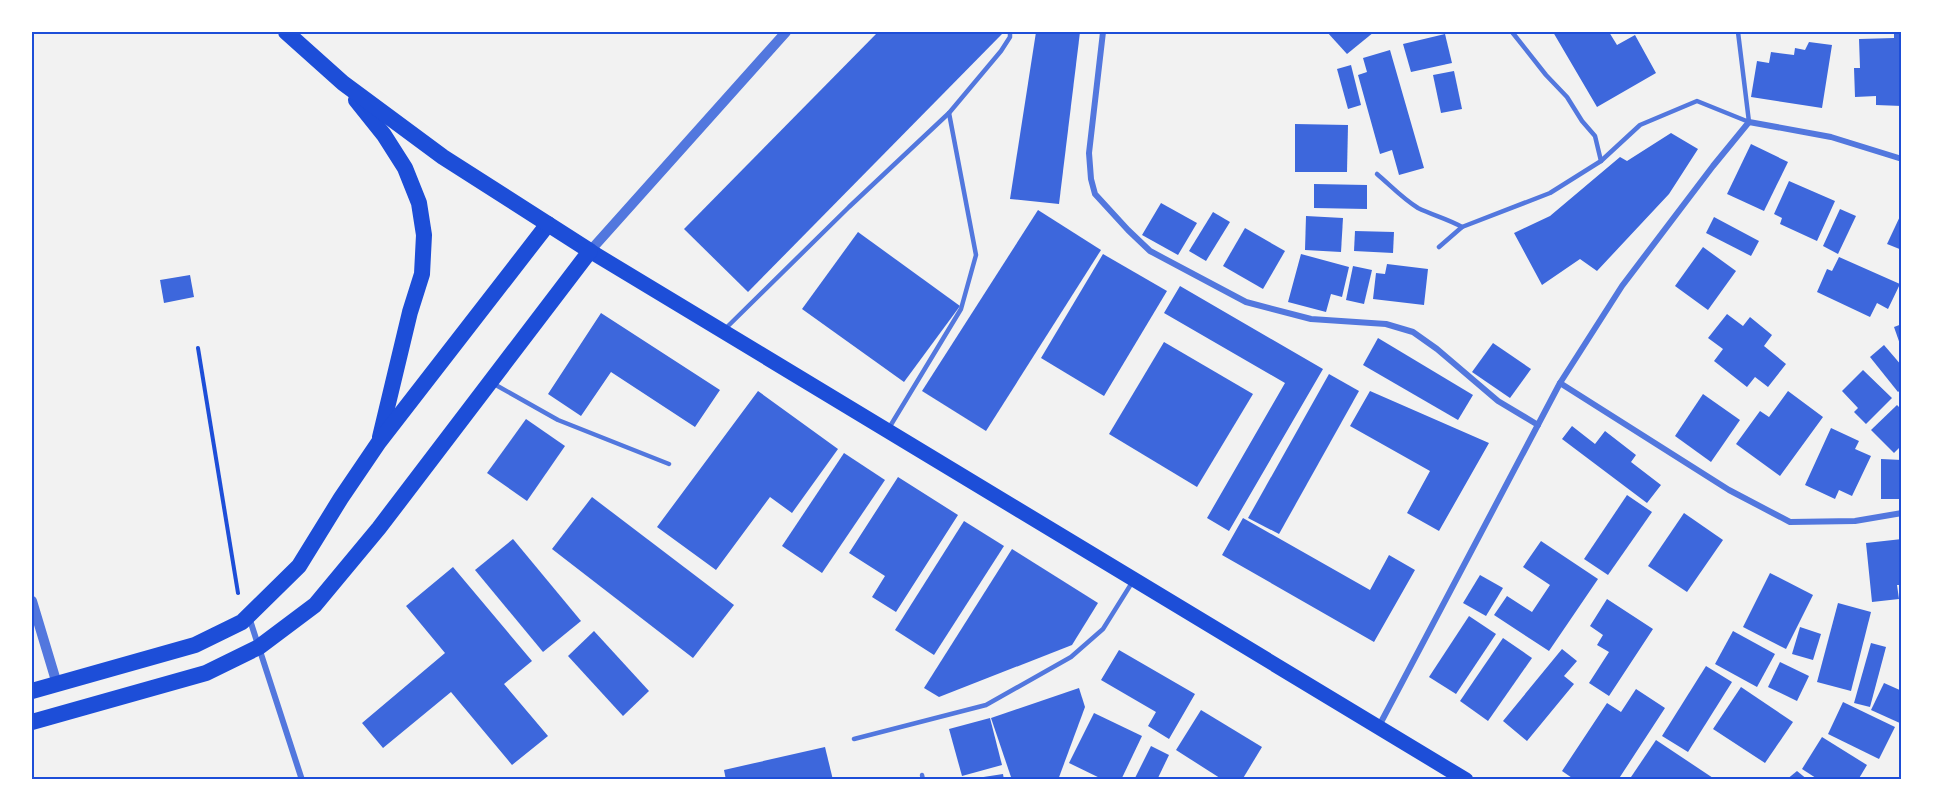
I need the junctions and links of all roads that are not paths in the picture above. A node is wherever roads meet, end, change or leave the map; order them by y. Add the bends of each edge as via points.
1 (286, 32) edge
2 (786, 32) edge
3 (1010, 32) edge
4 (1103, 32) edge
5 (1512, 32) edge
6 (1738, 32) edge
7 (343, 83) junction
8 (950, 113) junction
9 (1749, 122) junction
10 (1902, 159) edge
11 (1601, 160) junction
12 (1377, 174) dead end
13 (548, 224) junction
14 (1462, 227) junction
15 (1438, 247) dead end
16 (590, 251) junction
17 (723, 331) junction
18 (489, 382) junction
19 (1560, 383) junction
20 (1538, 425) junction
21 (888, 430) junction
22 (379, 442) junction
23 (669, 464) dead end
24 (1902, 513) edge
25 (1134, 579) junction
26 (32, 601) edge
27 (246, 619) junction
28 (260, 647) junction
29 (57, 684) junction
30 (32, 691) edge
31 (32, 723) edge
32 (1379, 727) junction
33 (854, 739) dead end
34 (302, 780) edge
35 (1466, 780) edge

1 - 7 highway
2 - 16 street
3 - 8 lane via 1001,51
4 - 20 street via 1089,153 1091,179 1095,194 1150,251 1246,302 1311,319 1386,324 1413,332 1498,401
5 - 11 lane via 1595,136
6 - 9 lane
7 - 13 highway via 443,157
7 - 22 highway via 405,168 419,203 424,235 422,274
8 - 17 lane
8 - 21 lane via 976,255 961,309
9 - 10 street via 1831,137
9 - 11 lane via 1697,101 1640,125
9 - 19 street via 1622,286
11 - 14 lane via 1551,193
12 - 14 lane via 1418,208
13 - 16 highway
13 - 22 highway
14 - 15 lane
16 - 17 main road
16 - 18 highway
17 - 21 main road
18 - 23 lane via 558,420
18 - 28 highway via 379,528 315,605
19 - 20 street
19 - 24 street via 1729,490 1790,522 1855,521
20 - 32 street
21 - 25 main road
22 - 27 highway via 299,566
25 - 32 main road
25 - 33 lane via 1103,629 1071,657 986,705
26 - 29 street
27 - 28 street
27 - 29 highway via 195,645
28 - 31 highway via 206,673
28 - 34 street
29 - 30 highway
32 - 35 main road

